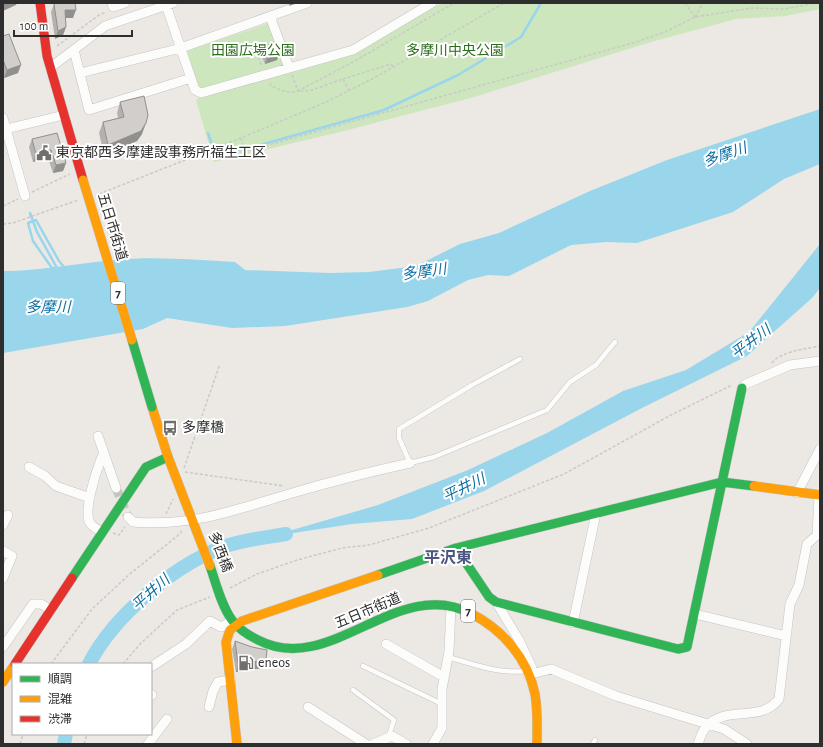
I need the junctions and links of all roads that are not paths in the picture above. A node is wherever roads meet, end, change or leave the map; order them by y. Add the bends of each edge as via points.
1 (40, 3) edge
2 (125, 3) edge
3 (307, 3) edge
4 (432, 3) edge
5 (170, 4) edge
6 (112, 5) edge
7 (270, 16) junction
8 (181, 48) junction
9 (74, 50) junction
10 (50, 68) junction
11 (289, 68) junction
12 (80, 73) junction
13 (191, 78) junction
14 (64, 115) junction
15 (3, 118) edge
16 (6, 129) junction
17 (25, 196) road end
18 (615, 342) dead end
19 (520, 359) dead end
20 (820, 361) edge
21 (98, 436) dead end
22 (820, 450) edge
23 (104, 453) junction
24 (168, 457) junction
25 (410, 464) junction
26 (29, 467) dead end
27 (722, 482) junction
28 (116, 488) tunnel mouth
29 (797, 493) junction
30 (819, 495) edge
31 (90, 498) junction
32 (596, 513) junction
33 (8, 515) dead end
34 (130, 520) road end
35 (193, 522) junction
36 (3, 525) edge
37 (104, 531) junction
38 (456, 548) junction
39 (3, 551) edge
40 (3, 578) edge
41 (496, 602) junction
42 (451, 607) junction
43 (51, 610) junction
44 (695, 614) junction
45 (234, 623) junction
46 (573, 623) junction
47 (786, 636) junction
48 (386, 644) dead end
49 (3, 647) edge
50 (448, 657) junction
51 (16, 663) edge
52 (152, 666) edge
53 (363, 666) dead end
54 (12, 668) edge
55 (529, 673) junction
56 (444, 677) junction
57 (231, 680) junction
58 (3, 682) edge
59 (353, 690) dead end
60 (442, 704) junction
61 (209, 707) dead end
62 (308, 707) dead end
63 (167, 719) dead end
64 (708, 725) junction
65 (392, 736) junction
66 (148, 744) edge
67 (238, 744) edge
68 (366, 744) edge
69 (373, 744) edge
70 (406, 744) edge
71 (433, 744) edge
72 (537, 744) edge
73 (698, 744) edge
74 (746, 744) edge

1 - 10 street, 五日市街道 / 7
2 - 6 street
3 - 7 street
4 - 11 street via 352,50
5 - 8 street
5 - 9 street via 105,26
7 - 8 street
7 - 11 street
8 - 12 street
8 - 13 street
9 - 10 street
9 - 12 street
10 - 14 street, 五日市街道 / 7
11 - 13 street via 202,93 195,90
12 - 13 street via 89,110
14 - 16 street
14 - 24 street, 五日市街道 / 7, bridge
15 - 16 street
16 - 17 street
18 - 25 lane via 596,365 570,382 547,410 434,457
19 - 25 lane via 399,429 399,438
20 - 27 street via 790,365 739,385
21 - 23 street
22 - 29 street
23 - 28 street
23 - 31 street
24 - 35 street, 五日市街道 / 7
24 - 37 street via 144,469
25 - 35 street via 351,476
26 - 31 street via 56,486
27 - 29 street
27 - 32 street
27 - 44 street
29 - 30 street
30 - 47 street via 817,535 807,544 799,585 790,604
31 - 37 street via 89,521 91,525
32 - 38 street
32 - 46 street
33 - 36 street
34 - 35 street via 166,524
35 - 45 street, 多西橋 / 7
37 - 43 street
38 - 41 street via 489,597
38 - 45 street
39 - 40 street via 12,556
41 - 46 street
41 - 55 street via 519,640
42 - 45 street, 五日市街道 / 7 via 424,606 405,609 324,644 293,650 281,650 262,644
42 - 50 street
42 - 55 street, 五日市街道 / 7 via 471,612 497,627
43 - 49 street via 41,604 33,604
43 - 51 street
44 - 46 street via 689,644 683,649
44 - 47 street
45 - 52 street via 221,627 210,621 186,644
45 - 57 street via 226,642
47 - 64 street via 777,701 767,710 724,715
48 - 56 street
50 - 55 lane via 490,669
50 - 56 street
53 - 60 lane
54 - 58 street
55 - 64 street via 551,669 616,696
55 - 72 street, 五日市街道 / 7 via 536,700
56 - 60 street
57 - 61 street via 218,682
57 - 67 street
59 - 65 lane via 394,720 389,735
60 - 71 street via 442,728
62 - 68 street
63 - 66 street
64 - 73 street
64 - 74 street via 724,729
65 - 69 street
65 - 70 street

